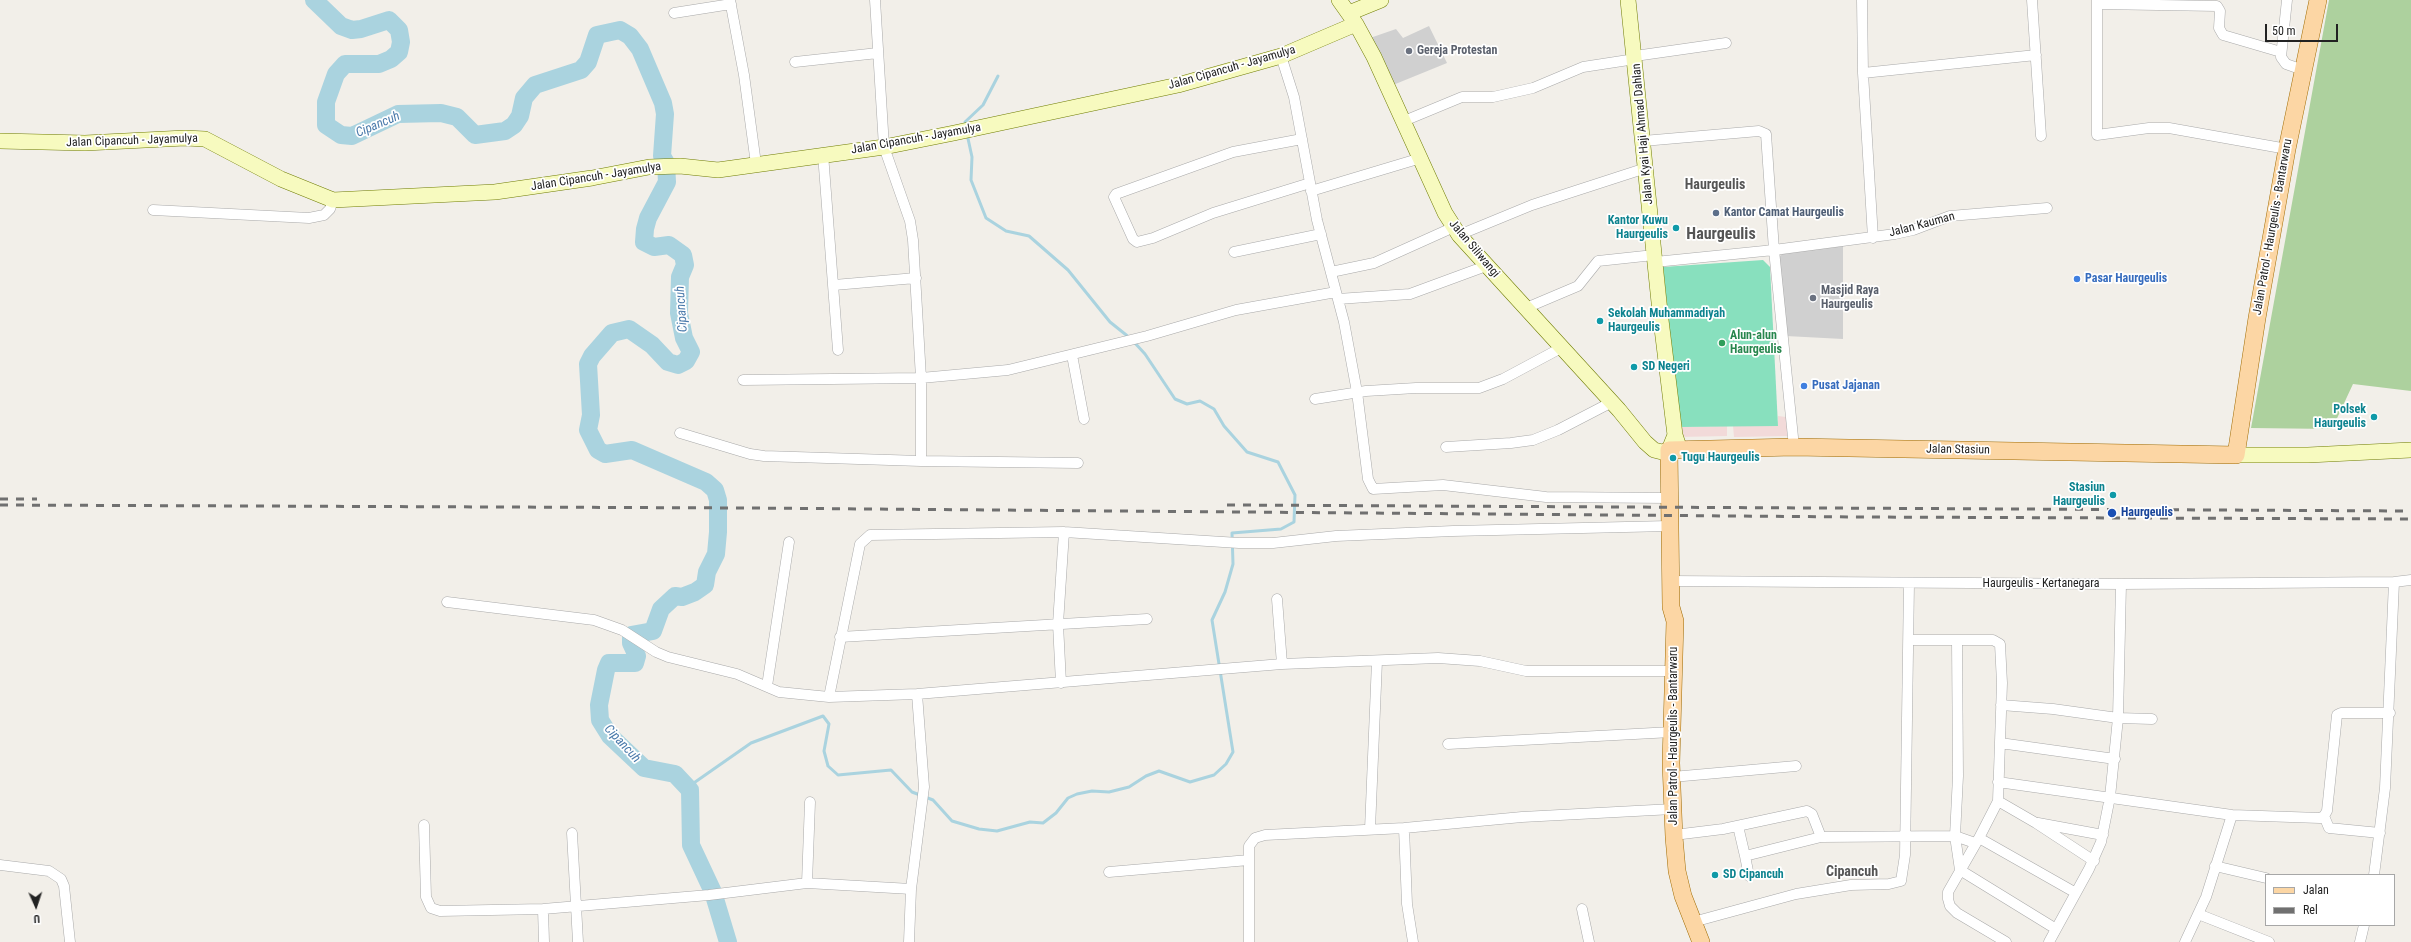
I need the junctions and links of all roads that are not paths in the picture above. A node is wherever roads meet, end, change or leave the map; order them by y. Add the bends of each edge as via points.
1 (875, 0) edge
2 (1339, 0) edge
3 (1380, 0) edge
4 (1628, 0) edge
5 (1862, 0) edge
6 (2032, 0) edge
7 (2287, 0) edge
8 (2318, 0) edge
9 (730, 2) edge
10 (2098, 2) edge
11 (674, 13) dead end
12 (1352, 18) junction
13 (1726, 43) dead end
14 (2281, 52) junction
15 (878, 53) junction
16 (2036, 55) junction
17 (1281, 56) junction
18 (1635, 57) junction
19 (795, 62) dead end
20 (2303, 70) junction
21 (1863, 73) junction
22 (1404, 121) junction
23 (2041, 136) dead end
24 (1302, 139) junction
25 (0, 141) edge
26 (1643, 141) junction
27 (884, 147) junction
28 (2287, 149) junction
29 (823, 154) junction
30 (1421, 158) junction
31 (756, 164) junction
32 (1646, 168) junction
33 (1311, 187) junction
34 (333, 200) junction
35 (2047, 208) dead end
36 (153, 210) dead end
37 (1456, 231) junction
38 (1321, 234) junction
39 (1873, 238) junction
40 (1774, 250) junction
41 (1234, 252) dead end
42 (1654, 258) junction
43 (1486, 266) junction
44 (1331, 272) junction
45 (916, 278) junction
46 (834, 285) junction
47 (1337, 295) junction
48 (1526, 308) junction
49 (1561, 348) junction
50 (838, 350) dead end
51 (1072, 355) junction
52 (921, 378) junction
53 (743, 380) dead end
54 (1357, 392) junction
55 (1315, 399) dead end
56 (1612, 402) junction
57 (1084, 419) dead end
58 (680, 433) dead end
59 (1675, 445) junction
60 (1446, 447) dead end
61 (1794, 447) junction
62 (2411, 450) edge
63 (2236, 455) junction
64 (921, 461) junction
65 (1078, 463) dead end
66 (1670, 498) junction
67 (1669, 526) junction
68 (1064, 532) junction
69 (789, 542) dead end
70 (2411, 580) edge
71 (1676, 581) junction
72 (2394, 582) junction
73 (1909, 583) junction
74 (2121, 584) junction
75 (1277, 599) dead end
76 (447, 602) dead end
77 (1147, 618) dead end
78 (1058, 624) junction
79 (840, 636) junction
80 (1909, 640) junction
81 (1957, 640) junction
82 (1377, 661) junction
83 (1282, 664) junction
84 (1674, 671) junction
85 (1061, 683) junction
86 (767, 686) junction
87 (917, 694) junction
88 (829, 697) junction
89 (2001, 705) junction
90 (2390, 713) junction
91 (2118, 718) junction
92 (2152, 719) dead end
93 (1672, 732) junction
94 (2000, 743) junction
95 (1448, 744) dead end
96 (2115, 759) junction
97 (1796, 766) dead end
98 (1672, 777) junction
99 (1998, 782) junction
100 (2110, 798) junction
101 (1998, 801) junction
102 (810, 802) dead end
103 (1673, 809) junction
104 (2232, 814) junction
105 (2324, 816) junction
106 (2036, 823) junction
107 (424, 825) dead end
108 (1738, 826) junction
109 (1404, 828) junction
110 (1370, 829) junction
111 (572, 833) dead end
112 (2380, 833) junction
113 (1674, 835) junction
114 (2103, 835) junction
115 (1955, 836) junction
116 (1821, 837) junction
117 (1905, 837) junction
118 (1977, 840) junction
119 (1745, 856) junction
120 (1249, 860) junction
121 (2094, 861) junction
122 (0, 865) edge
123 (2215, 866) junction
124 (1960, 870) junction
125 (1109, 872) dead end
126 (2374, 874) edge
127 (1749, 876) dead end
128 (2265, 878) edge
129 (807, 883) junction
130 (911, 889) junction
131 (2076, 893) junction
132 (575, 906) junction
133 (543, 909) junction
134 (1582, 910) dead end
135 (2198, 914) junction
136 (1693, 922) junction
137 (2364, 926) edge
138 (2056, 929) junction
139 (70, 942) edge
140 (544, 942) edge
141 (578, 942) edge
142 (909, 942) edge
143 (1248, 942) edge
144 (1413, 942) edge
145 (1589, 942) edge
146 (1701, 942) edge
147 (2006, 942) edge
148 (2049, 942) edge
149 (2185, 942) edge
150 (2268, 942) edge
151 (2360, 942) edge

1 - 15 street
2 - 12 street, Jalan Siliwangi
3 - 12 street, Jalan Cipancuh - Jayamulya
4 - 18 street, Jalan Kyai Haji Ahmad Dahlan
5 - 21 street
6 - 16 street
7 - 14 street
8 - 20 main road, Jalan Patrol - Haurgeulis - Bantarwaru
9 - 11 street
9 - 31 street via 744,76
10 - 14 street via 2217,6 2220,11 2219,28 2223,36
10 - 28 street via 2097,135 2169,128
12 - 17 street, Jalan Cipancuh - Jayamulya
12 - 22 street, Jalan Siliwangi
13 - 18 street
14 - 20 street via 2283,61
15 - 19 street
15 - 27 street
16 - 21 street
16 - 23 street
17 - 24 street via 1294,98
17 - 27 street, Jalan Cipancuh - Jayamulya via 1155,91
18 - 22 street via 1583,67 1532,88 1493,97 1462,97
18 - 26 street, Jalan Kyai Haji Ahmad Dahlan
20 - 28 main road, Jalan Patrol - Haurgeulis - Bantarwaru
21 - 39 street
22 - 30 street, Jalan Siliwangi
24 - 33 street
24 - 33 street via 1233,152 1116,194 1114,197 1133,239 1137,242 1153,238 1212,213
25 - 34 street, Jalan Cipancuh - Jayamulya via 85,144 172,138 205,139 281,179
26 - 32 street, Jalan Kyai Haji Ahmad Dahlan
26 - 40 street via 1759,131 1766,134
27 - 29 street, Jalan Cipancuh - Jayamulya
27 - 45 street via 910,221
28 - 63 main road, Jalan Patrol - Haurgeulis - Bantarwaru via 2258,310
29 - 31 street, Jalan Cipancuh - Jayamulya
29 - 46 street
30 - 33 street
30 - 37 street, Jalan Siliwangi
31 - 34 street, Jalan Cipancuh - Jayamulya via 709,170 680,166 649,168 495,192
32 - 37 street
32 - 42 street, Jalan Kyai Haji Ahmad Dahlan
33 - 38 street
34 - 36 street via 328,212 314,218
35 - 39 street, Jalan Kauman via 1950,216 1906,232
37 - 43 street, Jalan Siliwangi
37 - 44 street via 1374,263
38 - 41 street
38 - 44 street
39 - 40 street, Jalan Kauman
40 - 42 street, Jalan Kauman
40 - 61 street
42 - 48 street, Jalan Kauman via 1598,261 1578,286
42 - 59 street, Jalan Kyai Haji Ahmad Dahlan
43 - 47 street via 1410,294
43 - 48 street, Jalan Siliwangi
44 - 47 street
45 - 46 street
45 - 52 street
46 - 50 street
47 - 51 street via 1236,310
47 - 54 street
48 - 49 street, Jalan Siliwangi
49 - 54 street via 1503,379 1479,388 1416,388
49 - 56 street, Jalan Siliwangi
51 - 52 street via 1008,370
51 - 57 street
52 - 53 street
52 - 64 street
54 - 55 street
54 - 66 street via 1368,479 1373,489 1447,485 1546,497
56 - 59 street, Jalan Siliwangi via 1654,450 1662,452
56 - 60 street via 1533,440
58 - 64 street via 757,455
59 - 61 main road, Jalan Stasiun
59 - 66 main road
59 - 71 main road
61 - 63 main road, Jalan Stasiun
62 - 63 street via 2308,455
64 - 65 street
66 - 67 main road
67 - 68 street via 1370,534 1239,543
67 - 71 main road
68 - 78 street
68 - 79 street via 870,536 860,544
69 - 86 street
70 - 72 street, Haurgeulis - Kertanegara
71 - 73 street, Haurgeulis - Kertanegara
71 - 84 main road, Jalan Patrol - Haurgeulis - Bantarwaru via 1671,607 1675,621
72 - 74 street, Haurgeulis - Kertanegara
72 - 90 street
73 - 74 street, Haurgeulis - Kertanegara
73 - 80 street
74 - 91 street
75 - 83 street
76 - 86 street via 594,620 622,630 668,657 737,674
77 - 78 street
78 - 79 street
78 - 85 street
79 - 88 street
80 - 81 street
80 - 117 street
81 - 89 street via 1993,640 2000,644
81 - 115 street via 1958,776
82 - 83 street
82 - 84 street via 1455,658 1526,670
82 - 110 street
83 - 85 street
84 - 93 main road, Jalan Patrol - Haurgeulis - Bantarwaru
85 - 87 street
86 - 88 street via 779,692 795,695
87 - 88 street
87 - 130 street via 924,787
89 - 91 street
89 - 94 street
90 - 105 street via 2337,715 2328,804
90 - 112 street
91 - 92 street
91 - 96 street
93 - 95 street
93 - 98 main road, Jalan Patrol - Haurgeulis - Bantarwaru
94 - 96 street
94 - 99 street
96 - 100 street
97 - 98 street
98 - 103 main road, Jalan Patrol - Haurgeulis - Bantarwaru
99 - 100 street
99 - 101 street
100 - 104 street
100 - 114 street
101 - 106 street
101 - 118 street
102 - 129 street
103 - 109 street via 1522,817
103 - 113 main road, Jalan Patrol - Haurgeulis - Bantarwaru
104 - 105 street via 2314,819
104 - 123 street
105 - 112 street via 2329,828
106 - 114 street
106 - 121 street
107 - 133 street via 426,897 431,908 440,911
108 - 113 street
108 - 116 street via 1807,811 1812,814
108 - 119 street
109 - 110 street
109 - 144 street
110 - 120 street via 1265,835 1250,842
111 - 132 street
112 - 126 street
113 - 136 main road, Jalan Patrol - Haurgeulis - Bantarwaru via 1680,885
114 - 121 street
115 - 117 street
115 - 118 street
115 - 124 street
116 - 117 street
116 - 119 street
117 - 136 street via 1904,876 1901,881 1851,884 1810,892 1754,904
118 - 124 street
118 - 131 street
119 - 127 street
120 - 125 street
120 - 143 street
121 - 131 street
122 - 139 street via 49,871 61,878
123 - 128 street
123 - 135 street
124 - 138 street
124 - 147 street via 1948,892 1950,906 1957,913
129 - 130 street
129 - 132 street via 709,895
130 - 142 street
131 - 138 street
132 - 133 street
132 - 141 street
133 - 140 street
134 - 145 street
135 - 149 street
135 - 150 street
136 - 146 main road, Jalan Patrol - Haurgeulis - Bantarwaru
137 - 151 street
138 - 148 street

